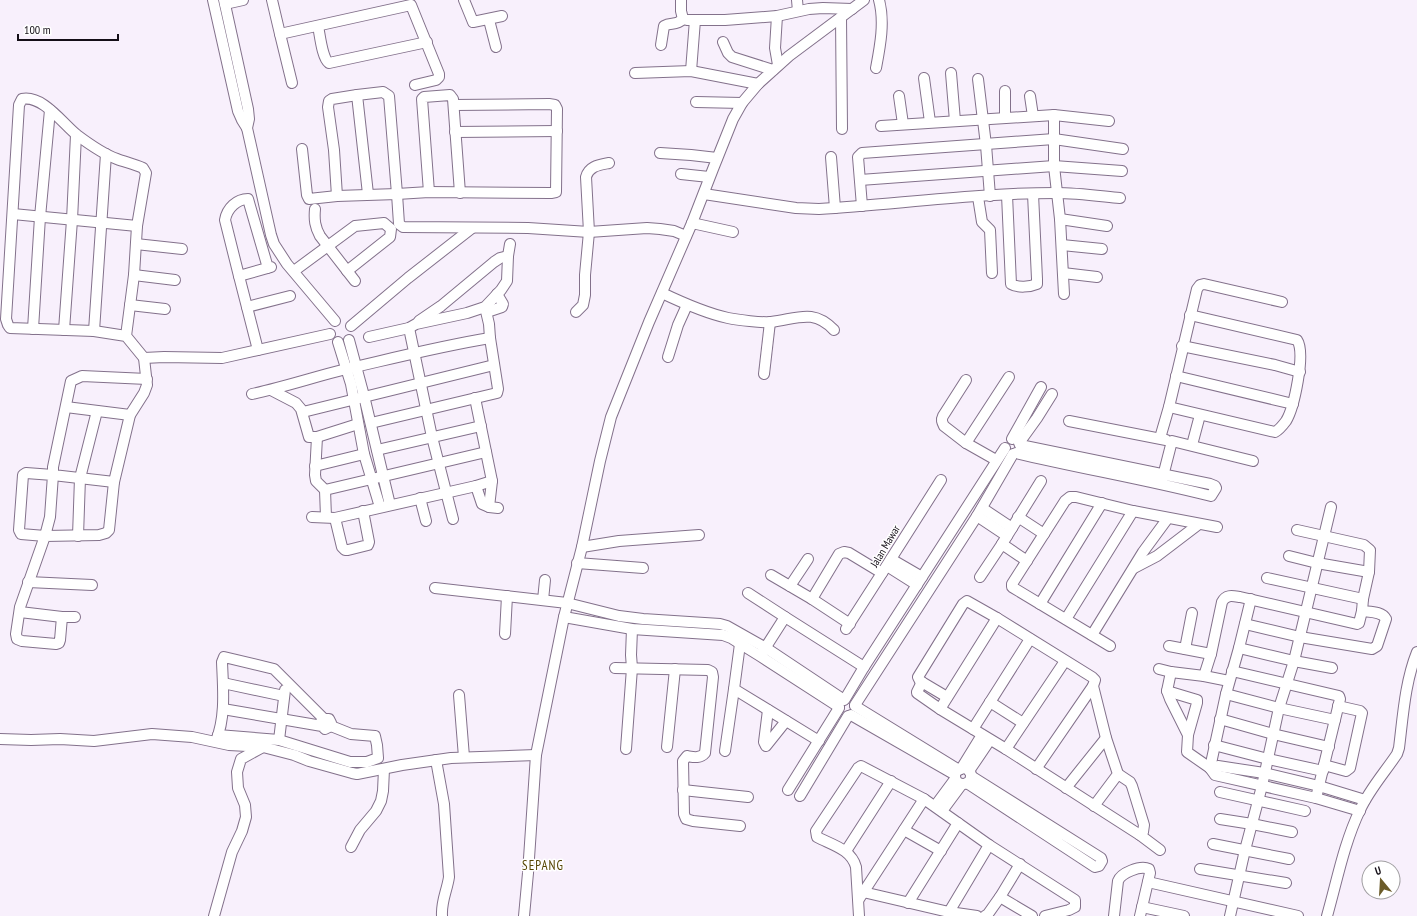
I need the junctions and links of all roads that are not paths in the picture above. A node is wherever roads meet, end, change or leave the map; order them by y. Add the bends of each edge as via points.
1 (213, 0) edge
2 (243, 0) edge
3 (272, 0) edge
4 (464, 0) edge
5 (682, 0) edge
6 (797, 0) edge
7 (864, 0) edge
8 (879, 0) edge
9 (224, 2) edge
10 (411, 2) edge
11 (852, 9) junction
12 (798, 11) junction
13 (502, 16) dead end
14 (777, 16) junction
15 (841, 17) junction
16 (683, 19) junction
17 (489, 20) junction
18 (695, 20) junction
19 (318, 26) junction
20 (280, 34) junction
21 (427, 42) junction
22 (724, 42) dead end
23 (661, 45) dead end
24 (496, 47) dead end
25 (776, 68) junction
26 (876, 68) dead end
27 (692, 71) junction
28 (635, 73) dead end
29 (951, 73) dead end
30 (924, 78) dead end
31 (978, 79) dead end
32 (292, 83) dead end
33 (758, 84) junction
34 (415, 85) dead end
35 (1005, 92) dead end
36 (357, 95) junction
37 (899, 96) dead end
38 (1030, 96) dead end
39 (696, 102) dead end
40 (742, 103) junction
41 (454, 105) junction
42 (50, 110) junction
43 (1054, 115) junction
44 (1033, 116) junction
45 (1005, 117) junction
46 (983, 119) junction
47 (955, 121) junction
48 (930, 122) junction
49 (1109, 122) dead end
50 (903, 124) junction
51 (881, 126) dead end
52 (248, 128) junction
53 (842, 129) dead end
54 (557, 131) junction
55 (455, 132) junction
56 (76, 134) junction
57 (1054, 139) junction
58 (986, 145) junction
59 (302, 149) dead end
60 (1123, 149) dead end
61 (660, 153) dead end
62 (106, 154) junction
63 (831, 157) dead end
64 (717, 158) junction
65 (609, 163) dead end
66 (1054, 166) junction
67 (1122, 170) dead end
68 (988, 171) junction
69 (681, 174) dead end
70 (709, 178) junction
71 (860, 180) junction
72 (429, 192) junction
73 (460, 193) junction
74 (1058, 193) junction
75 (368, 194) junction
76 (397, 194) junction
77 (704, 194) junction
78 (1033, 194) junction
79 (1007, 195) junction
80 (337, 196) junction
81 (990, 196) junction
82 (978, 197) junction
83 (1120, 198) dead end
84 (862, 206) junction
85 (836, 208) junction
86 (315, 209) dead end
87 (12, 214) junction
88 (40, 217) junction
89 (1060, 219) junction
90 (72, 220) junction
91 (103, 223) junction
92 (692, 223) junction
93 (137, 226) junction
94 (1107, 226) dead end
95 (472, 228) junction
96 (589, 232) junction
97 (733, 232) dead end
98 (686, 236) junction
99 (136, 244) junction
100 (510, 244) dead end
101 (1062, 245) junction
102 (328, 246) junction
103 (182, 249) dead end
104 (1102, 250) dead end
105 (508, 256) junction
106 (294, 271) junction
107 (347, 271) junction
108 (992, 273) dead end
109 (1063, 273) junction
110 (134, 275) junction
111 (239, 276) junction
112 (1097, 278) dead end
113 (175, 280) dead end
114 (355, 281) dead end
115 (662, 293) junction
116 (1064, 294) dead end
117 (290, 296) dead end
118 (1282, 302) dead end
119 (130, 305) junction
120 (687, 305) junction
121 (247, 307) junction
122 (165, 309) dead end
123 (486, 310) junction
124 (576, 312) dead end
125 (1190, 315) junction
126 (335, 321) junction
127 (770, 322) junction
128 (351, 326) junction
129 (413, 326) junction
130 (33, 329) junction
131 (64, 330) junction
132 (834, 330) dead end
133 (94, 331) junction
134 (330, 334) junction
135 (126, 336) junction
136 (369, 337) dead end
137 (490, 338) junction
138 (344, 341) junction
139 (1182, 346) junction
140 (258, 350) junction
141 (414, 353) junction
142 (668, 357) dead end
143 (146, 358) junction
144 (494, 365) junction
145 (351, 368) junction
146 (1300, 372) junction
147 (764, 374) dead end
148 (1009, 376) dead end
149 (1176, 376) junction
150 (147, 379) junction
151 (966, 380) dead end
152 (420, 383) junction
153 (1041, 387) dead end
154 (271, 390) junction
155 (252, 394) dead end
156 (1052, 394) dead end
157 (364, 396) junction
158 (475, 398) junction
159 (354, 399) junction
160 (1293, 404) junction
161 (66, 407) junction
162 (1169, 407) junction
163 (426, 409) junction
164 (97, 411) junction
165 (302, 412) junction
166 (130, 415) junction
167 (1200, 415) junction
168 (1069, 421) dead end
169 (371, 423) junction
170 (358, 424) junction
171 (481, 426) junction
172 (317, 437) junction
173 (432, 437) junction
174 (1160, 438) junction
175 (1172, 441) junction
176 (966, 443) junction
177 (1192, 445) junction
178 (1014, 447) junction
179 (377, 450) junction
180 (486, 452) junction
181 (364, 454) junction
182 (996, 460) junction
183 (1253, 461) dead end
184 (439, 464) junction
185 (315, 466) junction
186 (53, 475) junction
187 (384, 477) junction
188 (80, 478) junction
189 (372, 480) junction
190 (941, 480) dead end
191 (1041, 481) dead end
192 (114, 482) junction
193 (492, 482) junction
194 (476, 486) junction
195 (325, 490) junction
196 (446, 493) junction
197 (420, 498) junction
198 (1102, 503) junction
199 (385, 506) junction
200 (1331, 507) dead end
201 (363, 511) junction
202 (1133, 511) junction
203 (980, 512) junction
204 (312, 517) dead end
205 (330, 517) junction
206 (1018, 518) junction
207 (1168, 518) junction
208 (453, 519) dead end
209 (426, 521) dead end
210 (1199, 524) junction
211 (1217, 527) dead end
212 (1297, 530) dead end
213 (1044, 534) junction
214 (699, 535) dead end
215 (45, 536) junction
216 (78, 536) junction
217 (1007, 536) junction
218 (1323, 537) junction
219 (582, 547) junction
220 (1289, 556) dead end
221 (808, 559) dead end
222 (1027, 561) junction
223 (577, 563) junction
224 (1317, 563) junction
225 (887, 566) junction
226 (643, 568) dead end
227 (1134, 568) junction
228 (1369, 572) junction
229 (771, 574) dead end
230 (980, 577) dead end
231 (1267, 578) dead end
232 (545, 580) dead end
233 (919, 581) junction
234 (28, 582) junction
235 (92, 585) dead end
236 (790, 586) junction
237 (435, 588) dead end
238 (1311, 588) junction
239 (748, 593) dead end
240 (507, 596) junction
241 (812, 599) junction
242 (1251, 599) junction
243 (1363, 599) junction
244 (543, 600) junction
245 (567, 603) junction
246 (1040, 604) junction
247 (598, 611) junction
248 (1305, 611) junction
249 (1362, 611) junction
250 (20, 612) junction
251 (1192, 613) dead end
252 (619, 616) junction
253 (62, 617) junction
254 (75, 617) dead end
255 (564, 617) junction
256 (785, 618) junction
257 (997, 618) junction
258 (1066, 619) junction
259 (594, 622) junction
260 (1245, 624) junction
261 (617, 627) junction
262 (697, 628) junction
263 (632, 629) junction
264 (505, 634) dead end
265 (1092, 635) junction
266 (1300, 636) junction
267 (1030, 639) junction
268 (740, 644) junction
269 (1110, 646) dead end
270 (1169, 646) dead end
271 (1239, 648) junction
272 (1185, 649) junction
273 (763, 652) junction
274 (1417, 652) edge
275 (1211, 654) junction
276 (1065, 661) junction
277 (1294, 661) junction
278 (864, 667) junction
279 (615, 668) dead end
280 (632, 668) junction
281 (1332, 668) dead end
282 (675, 669) junction
283 (1159, 669) dead end
284 (1232, 671) junction
285 (1171, 672) junction
286 (1204, 676) junction
287 (286, 680) junction
288 (1229, 681) junction
289 (922, 682) junction
290 (223, 683) junction
291 (1286, 683) junction
292 (1093, 686) junction
293 (734, 689) junction
294 (1167, 690) junction
295 (1226, 694) junction
296 (459, 695) dead end
297 (284, 696) junction
298 (947, 696) junction
299 (990, 702) junction
300 (842, 704) junction
301 (1338, 706) junction
302 (1279, 708) junction
303 (223, 709) junction
304 (940, 709) junction
305 (768, 710) junction
306 (852, 710) junction
307 (281, 719) junction
308 (1220, 719) junction
309 (1335, 720) junction
310 (786, 721) junction
311 (1023, 723) junction
312 (325, 724) junction
313 (972, 729) junction
314 (1273, 734) junction
315 (1188, 735) junction
316 (986, 738) junction
317 (1106, 738) junction
318 (0, 739) edge
319 (217, 739) junction
320 (279, 740) junction
321 (818, 741) junction
322 (1214, 745) junction
323 (263, 747) junction
324 (667, 747) dead end
325 (1329, 747) junction
326 (626, 748) dead end
327 (1006, 749) junction
328 (725, 751) dead end
329 (536, 755) junction
330 (464, 756) junction
331 (1268, 759) junction
332 (436, 760) junction
333 (1210, 768) junction
334 (1323, 768) junction
335 (384, 769) junction
336 (1036, 769) junction
337 (1264, 773) junction
338 (1118, 774) junction
339 (962, 776) junction
340 (891, 781) junction
341 (1262, 786) junction
342 (1319, 786) junction
343 (1066, 788) junction
344 (683, 790) junction
345 (788, 790) dead end
346 (1220, 792) dead end
347 (800, 796) dead end
348 (748, 797) dead end
349 (1316, 798) junction
350 (924, 799) junction
351 (1259, 800) junction
352 (1365, 800) junction
353 (1094, 806) junction
354 (938, 809) junction
355 (1305, 811) dead end
356 (1360, 811) junction
357 (1220, 819) dead end
358 (958, 823) junction
359 (1252, 824) junction
360 (740, 826) dead end
361 (904, 830) junction
362 (1292, 832) dead end
363 (1140, 834) junction
364 (1213, 844) dead end
365 (989, 845) junction
366 (351, 847) dead end
367 (1160, 850) dead end
368 (1245, 850) junction
369 (846, 851) junction
370 (941, 851) junction
371 (1289, 860) dead end
372 (1020, 864) junction
373 (1200, 869) dead end
374 (1239, 875) junction
375 (1148, 882) junction
376 (1286, 883) dead end
377 (861, 895) junction
378 (1000, 897) junction
379 (1233, 901) junction
380 (908, 903) junction
381 (949, 912) junction
382 (1019, 912) edge
383 (1141, 912) edge
384 (966, 915) edge
385 (214, 916) edge
386 (442, 916) edge
387 (524, 916) edge
388 (859, 916) edge
389 (977, 916) edge
390 (986, 916) edge
391 (1032, 916) edge
392 (1045, 916) edge
393 (1114, 916) edge
394 (1184, 916) edge
395 (1230, 916) edge
396 (1298, 916) edge
397 (1327, 916) edge

1 - 52 street via 238,111
2 - 9 street
3 - 20 street
4 - 17 street via 473,22
5 - 16 street
6 - 12 street
7 - 11 street
8 - 26 street via 882,12
9 - 52 street via 248,109
10 - 19 street
10 - 21 street
11 - 12 street via 823,8
11 - 15 street
12 - 14 street
13 - 17 street
14 - 18 street
14 - 25 street
15 - 25 street
15 - 53 street
16 - 18 street
16 - 23 street via 664,26
17 - 24 street
18 - 27 street
19 - 20 street
19 - 21 street via 324,54 329,63
20 - 32 street
21 - 34 street via 439,77
22 - 25 street via 732,57
25 - 33 street
27 - 28 street
27 - 33 street
29 - 47 street
30 - 48 street
31 - 46 street
33 - 40 street
35 - 45 street
36 - 75 street
36 - 76 street via 383,92 389,96
36 - 80 street via 332,99 328,107
37 - 50 street
38 - 44 street
39 - 40 street
40 - 64 street
41 - 54 street via 555,105
41 - 55 street
41 - 72 street via 454,99 450,95 422,99
42 - 56 street
42 - 87 street via 28,98 22,99 19,105
42 - 88 street
43 - 44 street
43 - 49 street
43 - 57 street
44 - 45 street
45 - 46 street
46 - 47 street
46 - 58 street
47 - 48 street
48 - 50 street
50 - 51 street
52 - 106 street via 271,235 280,254
54 - 55 street
54 - 73 street via 556,192
55 - 73 street
56 - 62 street
56 - 90 street
57 - 58 street
57 - 60 street
57 - 66 street
58 - 68 street
58 - 71 street via 862,153 858,157
59 - 80 street via 309,198
61 - 64 street
62 - 91 street
62 - 93 street via 143,168 146,173
63 - 85 street
64 - 70 street
65 - 96 street via 598,165 588,172 586,177
66 - 67 street
66 - 68 street
66 - 74 street
68 - 71 street
68 - 81 street
69 - 70 street
70 - 77 street
71 - 84 street
72 - 73 street
72 - 76 street
74 - 78 street
74 - 83 street
74 - 89 street
75 - 76 street
75 - 80 street
76 - 95 street via 400,226
77 - 85 street via 796,208
77 - 92 street
78 - 79 street
78 - 79 street via 1037,284 1032,286 1011,284
79 - 81 street
81 - 82 street
82 - 84 street
82 - 108 street via 982,222 990,230
84 - 85 street
86 - 102 street via 316,229
87 - 88 street
87 - 130 street via 6,319 10,328
88 - 90 street
88 - 130 street
89 - 94 street
89 - 101 street
90 - 91 street
90 - 131 street
91 - 93 street
91 - 133 street
92 - 97 street
92 - 98 street
93 - 99 street
95 - 96 street
95 - 128 street
96 - 98 street via 647,228
96 - 124 street via 585,300
98 - 115 street
99 - 103 street
99 - 110 street
100 - 105 street
101 - 104 street
101 - 109 street
102 - 106 street
102 - 107 street
102 - 107 street via 355,226 384,223 391,228 390,237
105 - 123 street via 507,282
105 - 129 street via 494,262
106 - 126 street
107 - 114 street
109 - 112 street
109 - 116 street
110 - 113 street
110 - 119 street
111 - 111 street via 225,218 234,204 247,199 269,267
111 - 121 street
115 - 120 street
115 - 219 street via 611,417
117 - 121 street
118 - 125 street via 1202,284 1197,289
119 - 122 street
119 - 135 street
120 - 127 street via 729,318
120 - 142 street
121 - 140 street
123 - 129 street
123 - 137 street
125 - 139 street
125 - 146 street via 1297,340 1300,346
126 - 128 street via 344,320
126 - 134 street
127 - 132 street via 813,316 827,322
127 - 147 street
128 - 138 street via 352,335
129 - 136 street
129 - 141 street
130 - 131 street
131 - 133 street
133 - 135 street
134 - 138 street via 333,339
134 - 140 street
135 - 143 street
137 - 141 street
137 - 144 street
138 - 145 street
139 - 146 street
139 - 149 street
140 - 143 street via 215,359
141 - 145 street
141 - 152 street
143 - 150 street
144 - 152 street
144 - 158 street via 497,393
145 - 154 street
145 - 157 street
145 - 159 street
146 - 160 street
148 - 176 street
149 - 160 street
149 - 162 street
150 - 161 street via 77,377 72,381
150 - 166 street via 144,393
151 - 176 street via 942,420 944,426
152 - 157 street
152 - 163 street
153 - 178 street
154 - 155 street
154 - 165 street via 296,403
156 - 178 street
157 - 159 street
157 - 169 street
158 - 163 street
158 - 171 street
159 - 165 street
159 - 170 street
160 - 167 street via 1286,421 1275,432
161 - 164 street
161 - 186 street
162 - 167 street
162 - 174 street
163 - 169 street
163 - 173 street
164 - 166 street
164 - 188 street
165 - 172 street via 307,435 310,438
166 - 192 street
167 - 177 street
168 - 174 street
169 - 179 street
170 - 172 street
170 - 181 street
171 - 173 street
171 - 180 street
172 - 185 street
173 - 179 street
173 - 184 street
174 - 175 street
175 - 177 street
175 - 178 street via 1162,479
176 - 182 street
177 - 183 street
178 - 182 street
178 - 203 street
179 - 187 street
180 - 184 street
180 - 193 street
181 - 185 street
181 - 189 street
182 - 233 street
184 - 187 street
184 - 196 street
185 - 195 street via 316,481
186 - 188 street
186 - 215 street via 50,517
186 - 215 street via 26,472 22,478 19,530 25,535
187 - 189 street
187 - 199 street
188 - 192 street
188 - 216 street
189 - 195 street
189 - 199 street
190 - 225 street, Jalan Mawar
191 - 206 street
192 - 216 street via 106,533
193 - 194 street
193 - 194 street via 494,508 482,504
194 - 196 street
195 - 205 street
196 - 197 street
196 - 208 street
197 - 199 street
197 - 209 street
198 - 202 street
198 - 213 street via 1070,497
198 - 246 street
199 - 201 street
200 - 218 street
201 - 205 street
201 - 205 street via 368,545 348,550 342,547
202 - 207 street
202 - 258 street
203 - 217 street
203 - 306 street
204 - 205 street
206 - 213 street
206 - 217 street
207 - 210 street
207 - 227 street
210 - 211 street
210 - 227 street via 1157,556
212 - 218 street
213 - 222 street
214 - 219 street via 619,541
215 - 216 street
215 - 234 street
217 - 222 street
217 - 230 street
218 - 224 street
218 - 228 street via 1368,548
219 - 223 street
220 - 224 street
221 - 236 street
222 - 246 street via 1012,587
223 - 226 street
223 - 245 street
224 - 228 street
224 - 238 street
225 - 233 street
225 - 241 street via 844,552 839,554
225 - 241 street, Jalan Mawar via 848,626
227 - 265 street
228 - 243 street
229 - 236 street
231 - 238 street
232 - 244 street
233 - 278 street
234 - 235 street
234 - 250 street
236 - 241 street
237 - 240 street
238 - 243 street
238 - 248 street
239 - 256 street
240 - 244 street
240 - 264 street
242 - 248 street
242 - 260 street
242 - 275 street via 1228,596 1224,598
243 - 249 street
244 - 245 street
245 - 247 street
245 - 255 street
246 - 258 street
247 - 252 street
247 - 259 street
248 - 249 street via 1357,624
248 - 266 street
249 - 266 street via 1385,616 1376,648
250 - 253 street
250 - 253 street via 16,634 17,639 22,641 59,643
251 - 272 street
252 - 261 street
252 - 262 street
253 - 254 street
255 - 259 street
255 - 329 street
256 - 273 street
256 - 278 street
257 - 267 street
257 - 289 street via 969,602 964,603 918,675
257 - 298 street
258 - 265 street
259 - 261 street
260 - 266 street
260 - 271 street
261 - 263 street
262 - 263 street
262 - 268 street via 723,635
262 - 273 street via 720,624 727,626
263 - 280 street
265 - 269 street
266 - 277 street
267 - 276 street
267 - 299 street
268 - 273 street
268 - 293 street
270 - 272 street
271 - 277 street
271 - 284 street
272 - 275 street
273 - 300 street
274 - 352 street via 1410,674 1399,748
275 - 286 street
276 - 292 street via 1092,677 1095,680
276 - 311 street
277 - 281 street
277 - 291 street
278 - 300 street
279 - 280 street
280 - 282 street
280 - 326 street
282 - 324 street
282 - 344 street via 708,670 712,672 713,677 705,753 699,758 684,758
283 - 285 street
284 - 288 street
284 - 291 street
285 - 286 street
285 - 294 street
286 - 288 street
287 - 290 street via 272,667 224,657
287 - 297 street
287 - 312 street
288 - 295 street
289 - 298 street
289 - 304 street via 917,694
290 - 297 street
290 - 303 street
291 - 301 street via 1336,695 1340,699
291 - 302 street
292 - 317 street
292 - 336 street
293 - 305 street
293 - 328 street
294 - 315 street
294 - 315 street via 1197,700
295 - 302 street
295 - 308 street
296 - 330 street
297 - 307 street
298 - 304 street
299 - 311 street
299 - 313 street
300 - 306 street via 851,700
300 - 306 street via 842,714
300 - 321 street
301 - 309 street
301 - 334 street via 1362,712 1350,768 1346,771
302 - 309 street
302 - 314 street
303 - 307 street
303 - 319 street
304 - 313 street
305 - 310 street
305 - 310 street via 765,745 767,746
306 - 339 street
306 - 347 street
307 - 312 street
307 - 320 street
308 - 314 street
308 - 322 street
309 - 325 street
310 - 321 street
311 - 327 street
312 - 320 street via 351,734 375,736 378,758 367,762 350,762
313 - 316 street
314 - 325 street
314 - 331 street
315 - 333 street via 1187,752
316 - 327 street
316 - 339 street
317 - 338 street
317 - 343 street
318 - 319 street via 94,741 152,734
319 - 320 street
319 - 323 street via 229,745
321 - 345 street
322 - 331 street
322 - 333 street
323 - 335 street via 352,773
323 - 385 street via 241,759 237,772 238,788 245,805 246,817 232,852
325 - 334 street
327 - 336 street
329 - 330 street
329 - 387 street
330 - 332 street
331 - 334 street
331 - 337 street
332 - 335 street
332 - 386 street via 444,804 450,877 442,902
333 - 337 street via 1218,766
333 - 341 street via 1215,775
334 - 342 street
335 - 366 street via 381,800
336 - 343 street
337 - 341 street
337 - 342 street
338 - 353 street
338 - 363 street via 1132,786 1144,824 1143,832
339 - 339 street via 1101,858 1099,866 1095,867
339 - 354 street
340 - 350 street
340 - 369 street
340 - 369 street via 867,768 858,768 816,831 817,837
341 - 349 street
341 - 351 street
342 - 349 street
342 - 352 street
343 - 353 street
344 - 348 street
344 - 360 street via 686,819
346 - 351 street
349 - 356 street
350 - 354 street
350 - 361 street
351 - 355 street
351 - 359 street
352 - 356 street
353 - 363 street
354 - 358 street
356 - 397 street via 1350,835
357 - 359 street
358 - 365 street
358 - 370 street
359 - 362 street
359 - 368 street
361 - 370 street
361 - 377 street
363 - 367 street
364 - 368 street
365 - 372 street
365 - 381 street
368 - 371 street
368 - 374 street
369 - 377 street via 854,860
370 - 380 street
372 - 378 street
372 - 392 street via 1075,900 1075,907
373 - 374 street
374 - 376 street
374 - 379 street
375 - 379 street
375 - 383 street
375 - 393 street via 1150,873 1147,868 1122,875 1118,882
377 - 380 street
377 - 388 street
378 - 382 street
378 - 390 street
379 - 395 street
379 - 396 street
380 - 381 street
381 - 384 street
382 - 391 street
383 - 394 street
384 - 389 street

